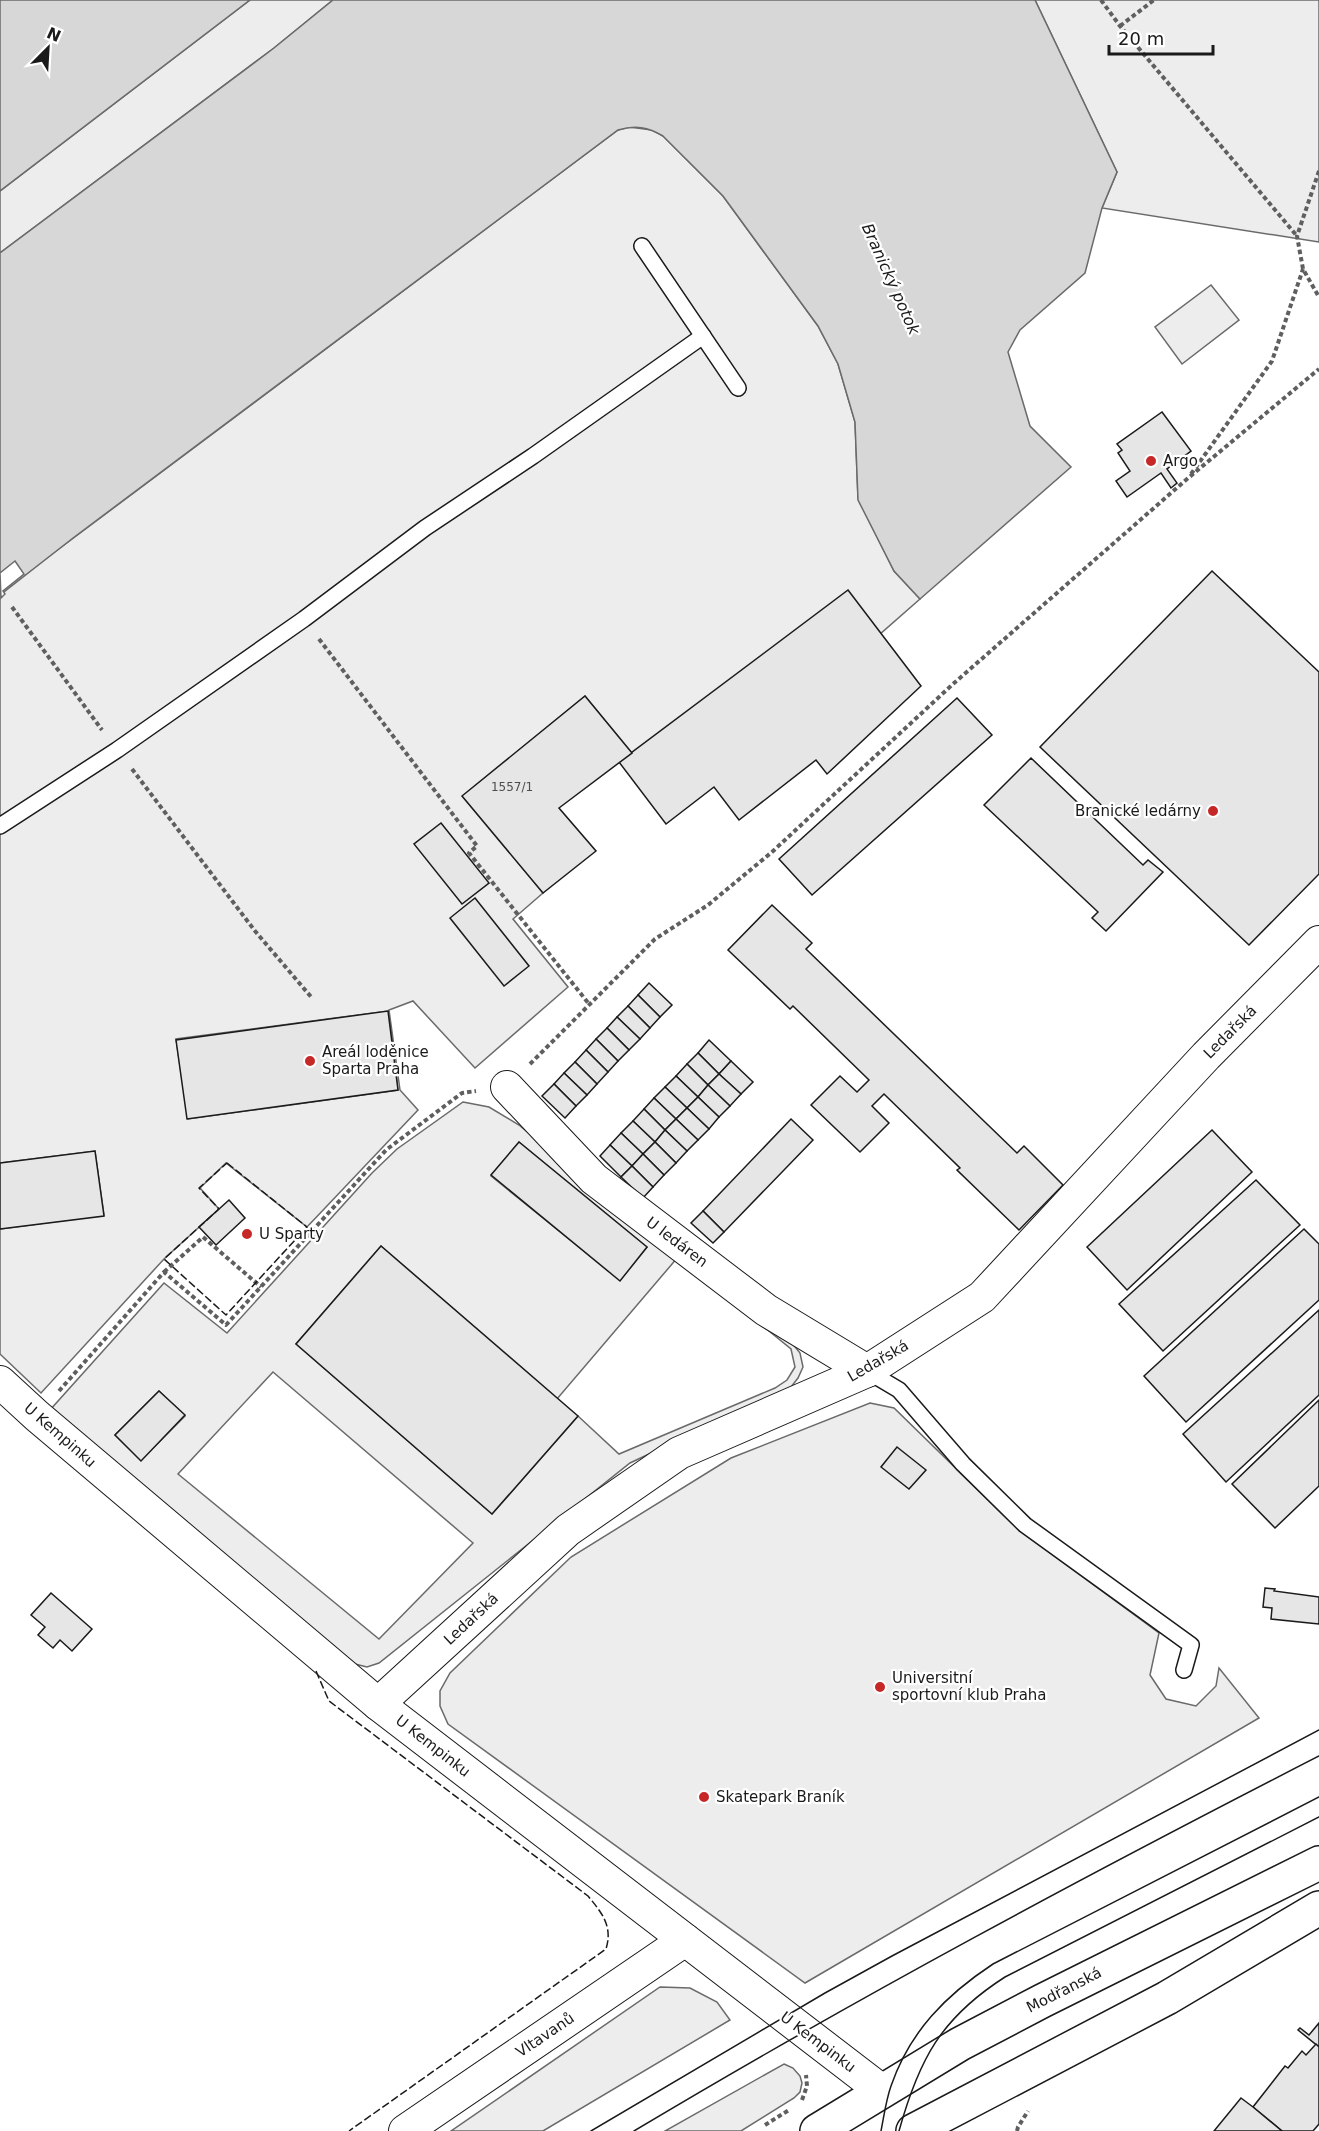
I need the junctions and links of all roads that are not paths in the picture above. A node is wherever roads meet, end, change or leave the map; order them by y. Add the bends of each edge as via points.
1 (642, 246) dead end
2 (703, 336) junction
3 (738, 388) dead end
4 (0, 826) edge
5 (1319, 942) edge
6 (507, 1087) road end
7 (867, 1371) junction
8 (0, 1382) edge
9 (1184, 1670) dead end
10 (378, 1704) junction
11 (1319, 1863) edge
12 (1319, 1908) edge
13 (685, 1940) junction
14 (882, 2091) junction
15 (924, 2129) edge
16 (405, 2131) edge
17 (817, 2131) edge

1 - 2 lane
2 - 3 lane
2 - 4 lane via 425,528 304,619 117,750
5 - 7 street, Ledařská via 1206,1056 982,1297
6 - 7 street, U ledáren via 594,1179 766,1310
7 - 9 lane via 899,1390 963,1464 1025,1525 1191,1645
7 - 10 street, Ledařská via 679,1453 568,1530
8 - 10 street, U Kempinku
10 - 13 street, U Kempinku
11 - 14 main road, Modřanská via 1042,2001
12 - 15 main road via 1167,1998
13 - 14 street, U Kempinku
13 - 16 street, Vltavanů
14 - 15 main road
14 - 17 main road, Modřanská

